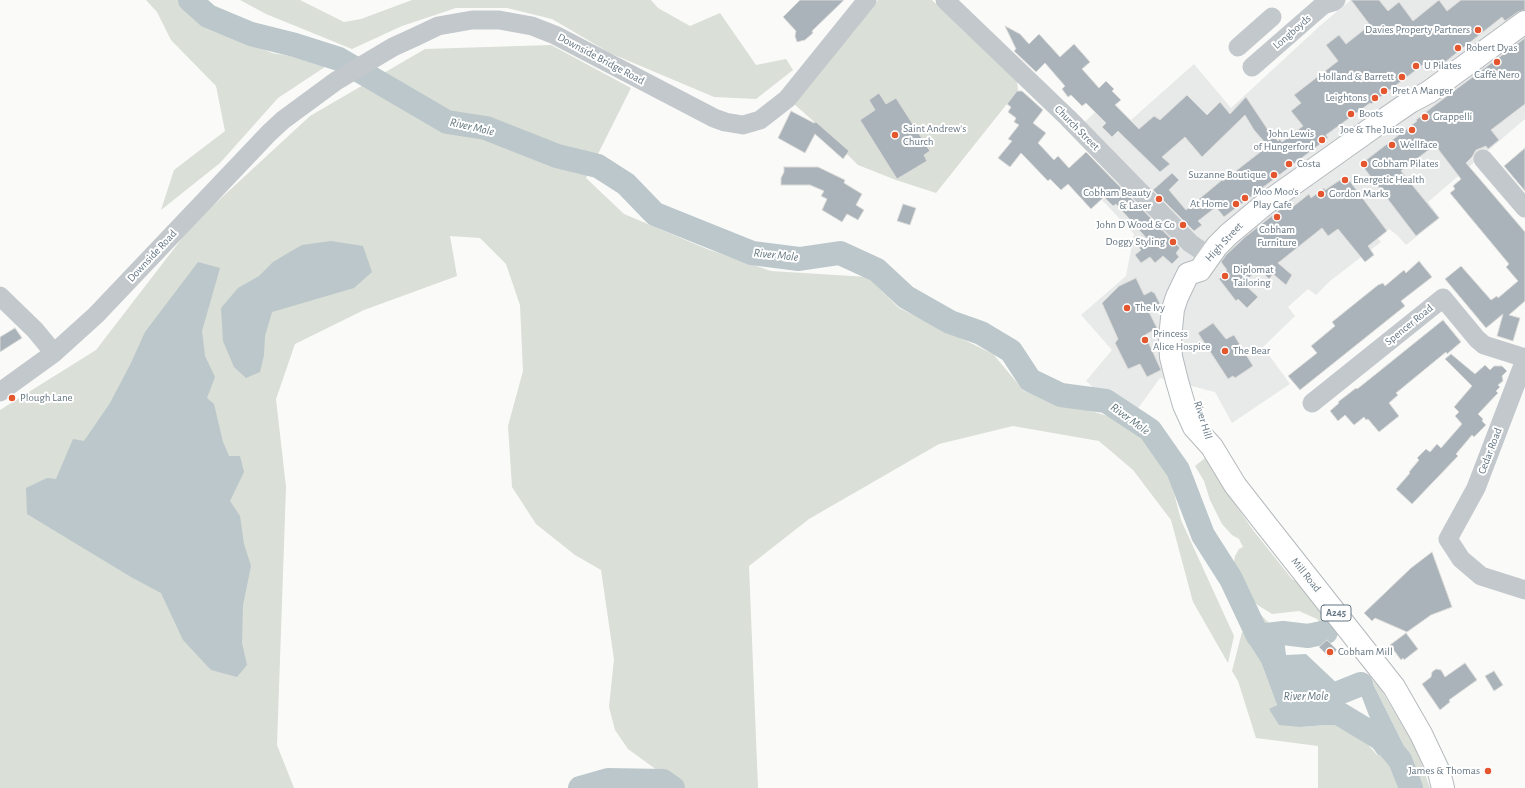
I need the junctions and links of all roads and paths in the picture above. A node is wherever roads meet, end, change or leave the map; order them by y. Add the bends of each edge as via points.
1 (867, 0) edge
2 (945, 0) edge
3 (1336, 0) edge
4 (1272, 17) dead end
5 (1525, 22) edge
6 (1252, 34) junction
7 (1238, 47) dead end
8 (1268, 53) junction
9 (1252, 67) dead end
10 (296, 109) joint
11 (1483, 159) dead end
12 (1525, 208) edge
13 (1205, 263) junction
14 (0, 296) edge
15 (54, 353) junction
16 (1525, 359) edge
17 (0, 392) edge
18 (1312, 403) dead end
19 (1212, 448) joint
20 (1525, 590) edge
21 (1443, 788) edge

1 - 10 street, Downside Bridge Road via 787,98 760,120 743,125 714,118 532,26 499,20 472,20 438,26 393,47 341,77
2 - 13 street, Church Street via 1068,118 1190,243
3 - 8 street, Longboyds via 1323,5
4 - 6 street
5 - 13 main road, High Street via 1265,204 1229,234
6 - 7 street
6 - 8 street, Longboyds
8 - 9 street, Longboyds
10 - 15 street, Downside Road via 269,133 96,315
11 - 12 street
13 - 19 main road, River Hill / A245 via 1202,279 1190,302 1184,326 1184,352
14 - 15 street via 35,330
15 - 17 street, Downside Road
16 - 18 street, Spencer Road via 1484,345 1443,298
16 - 20 street, Cedar Road via 1476,488 1448,539 1461,559 1481,576
19 - 21 main road, Mill Road / A245 via 1235,485 1394,686 1421,734 1439,772

